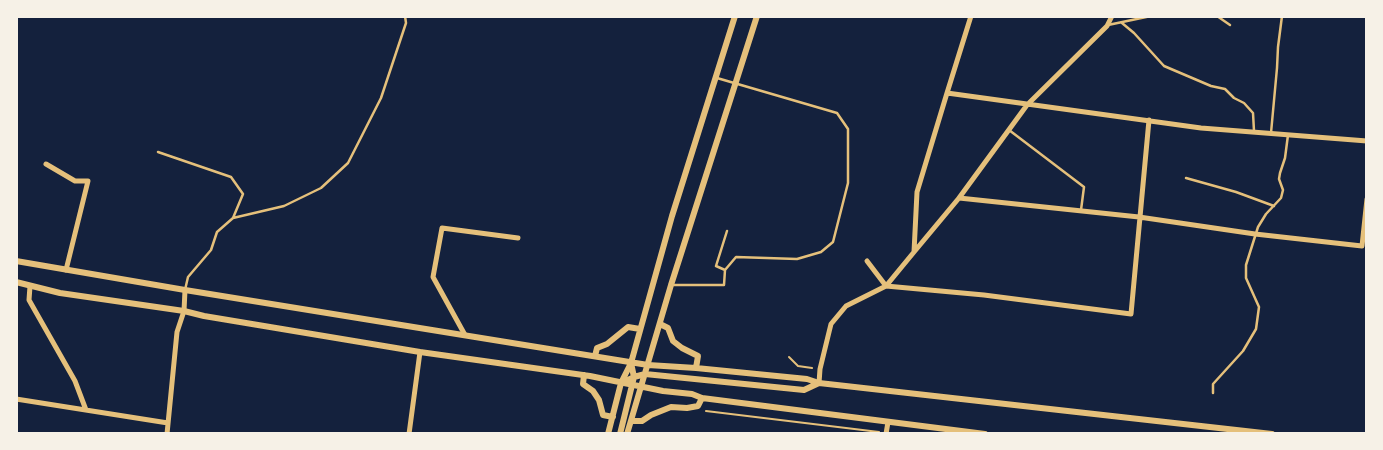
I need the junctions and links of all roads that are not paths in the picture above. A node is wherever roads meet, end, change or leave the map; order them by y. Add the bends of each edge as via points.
1 (405, 16) edge
2 (735, 16) edge
3 (757, 16) edge
4 (971, 16) edge
5 (1112, 16) edge
6 (1151, 16) edge
7 (1217, 16) edge
8 (1282, 16) edge
9 (1122, 23) junction
10 (1230, 25) dead end
11 (1107, 26) junction
12 (715, 78) junction
13 (735, 83) junction
14 (947, 93) junction
15 (1027, 105) junction
16 (1149, 120) junction
17 (1009, 130) junction
18 (1254, 132) junction
19 (1272, 133) junction
20 (1288, 134) junction
21 (1367, 142) edge
22 (158, 152) dead end
23 (46, 164) dead end
24 (1186, 178) dead end
25 (959, 198) junction
26 (1367, 199) edge
27 (1274, 206) junction
28 (1081, 210) junction
29 (1139, 217) junction
30 (232, 218) junction
31 (727, 231) dead end
32 (1255, 234) junction
33 (518, 238) dead end
34 (914, 252) junction
35 (16, 261) edge
36 (867, 261) dead end
37 (66, 270) junction
38 (725, 270) junction
39 (16, 282) edge
40 (671, 285) junction
41 (30, 286) junction
42 (886, 286) junction
43 (185, 290) junction
44 (184, 311) junction
45 (660, 324) junction
46 (640, 329) junction
47 (465, 335) junction
48 (420, 352) junction
49 (595, 356) junction
50 (631, 363) junction
51 (648, 365) junction
52 (696, 368) junction
53 (645, 374) junction
54 (584, 375) junction
55 (634, 377) junction
56 (621, 383) junction
57 (819, 383) junction
58 (633, 385) junction
59 (641, 386) junction
60 (1213, 393) dead end
61 (705, 398) junction
62 (16, 399) edge
63 (86, 410) junction
64 (614, 417) junction
65 (631, 421) junction
66 (888, 422) junction
67 (168, 423) junction
68 (886, 433) edge
69 (167, 434) edge
70 (409, 434) edge
71 (608, 434) edge
72 (620, 434) edge
73 (627, 434) edge
74 (985, 434) edge
75 (1272, 434) edge

1 - 30 lane via 406,23 381,98 348,163 321,188 284,206
2 - 12 street
3 - 13 street
4 - 14 street
5 - 11 street
6 - 9 lane
7 - 10 lane
8 - 19 lane
9 - 11 lane
9 - 18 lane via 1164,66 1225,89 1244,103 1253,113
11 - 15 street
12 - 13 lane
12 - 46 street
13 - 38 lane via 837,113 848,129 848,183 833,242 821,252 797,259 736,257
13 - 40 street
14 - 15 street
14 - 34 street via 917,192
15 - 16 street
15 - 17 street
16 - 18 street
16 - 29 street
17 - 25 street
17 - 28 lane via 1084,187
18 - 19 street
19 - 20 street
20 - 21 street
20 - 27 lane via 1280,179 1283,190
22 - 30 lane via 231,178 243,194
23 - 37 street via 75,181 88,181
24 - 27 lane
25 - 28 street
25 - 34 street
26 - 32 street via 1362,246
27 - 32 lane
28 - 29 street
29 - 32 street
29 - 42 street via 1131,314
30 - 43 lane via 216,232 211,250 188,277
31 - 38 lane via 716,266
32 - 60 lane via 1246,265 1246,278 1259,307 1256,329 1243,351 1213,384
33 - 47 street via 442,228 433,277
34 - 42 street
35 - 37 street
36 - 42 street
37 - 43 street
38 - 40 lane via 724,286
39 - 41 street
40 - 45 street
41 - 44 street
41 - 63 street via 28,300 76,381
42 - 57 street via 846,306 831,324
43 - 44 street
43 - 47 street
44 - 48 street
44 - 67 street via 177,332
45 - 51 street
45 - 52 street via 668,328 675,343 698,356
46 - 49 street via 628,327 597,348
46 - 50 street
47 - 49 street
48 - 54 street
48 - 70 street
49 - 50 street
50 - 51 street
50 - 55 street
50 - 56 street
51 - 52 street
51 - 53 street
52 - 57 street
53 - 55 street
53 - 57 street via 804,390
53 - 59 street
54 - 56 street
54 - 64 street via 583,384 599,400 603,415
55 - 56 street
55 - 58 street
56 - 58 street
56 - 64 street
57 - 75 street
58 - 59 street
58 - 72 street
59 - 61 street
59 - 65 street
61 - 65 street via 698,406 671,407 642,421
61 - 66 street
62 - 63 street
63 - 67 street
64 - 71 street
65 - 73 street
66 - 68 street
66 - 74 street
67 - 69 street

